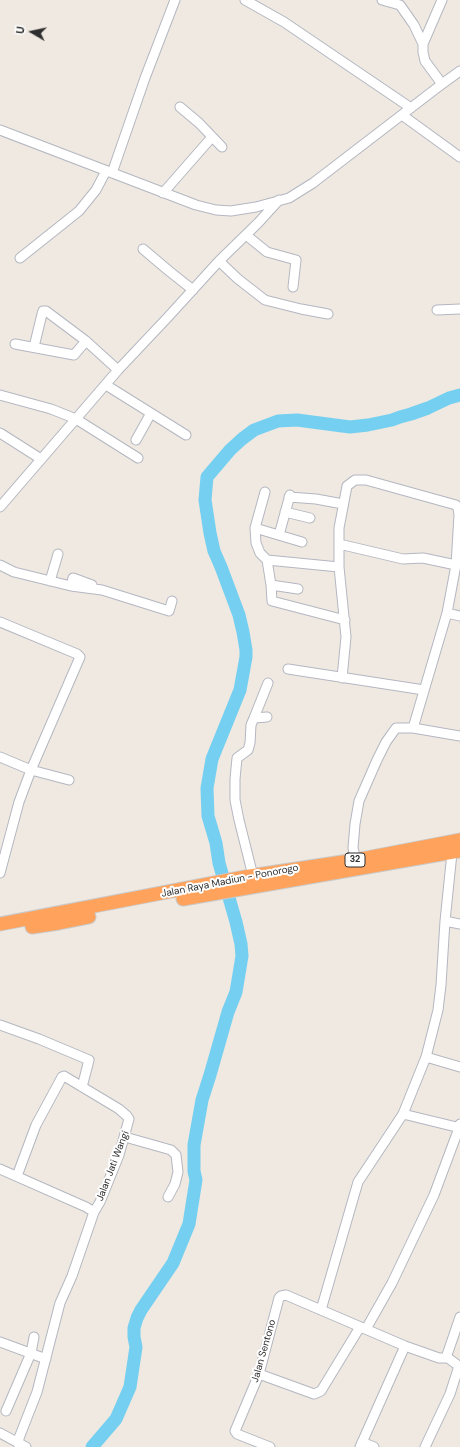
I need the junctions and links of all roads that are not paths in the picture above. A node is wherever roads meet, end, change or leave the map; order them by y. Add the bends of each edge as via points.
1 (175, 0) edge
2 (245, 0) edge
3 (382, 0) edge
4 (442, 0) edge
5 (424, 44) junction
6 (460, 72) edge
7 (442, 84) junction
8 (180, 107) dead end
9 (411, 108) junction
10 (402, 115) junction
11 (0, 130) edge
12 (212, 137) junction
13 (222, 146) dead end
14 (460, 157) edge
15 (109, 172) junction
16 (163, 193) junction
17 (279, 200) junction
18 (246, 235) junction
19 (143, 249) dead end
20 (20, 258) dead end
21 (219, 261) junction
22 (293, 287) dead end
23 (193, 290) junction
24 (460, 309) edge
25 (437, 310) dead end
26 (328, 314) dead end
27 (86, 341) junction
28 (15, 344) dead end
29 (34, 347) junction
30 (118, 370) junction
31 (106, 385) junction
32 (0, 395) edge
33 (151, 414) junction
34 (76, 419) junction
35 (0, 433) edge
36 (186, 435) dead end
37 (136, 440) dead end
38 (138, 458) dead end
39 (41, 459) junction
40 (265, 492) dead end
41 (343, 504) junction
42 (0, 507) edge
43 (459, 507) edge
44 (285, 512) junction
45 (310, 518) dead end
46 (255, 528) junction
47 (279, 535) junction
48 (302, 542) dead end
49 (339, 544) junction
50 (58, 554) dead end
51 (267, 560) junction
52 (457, 560) edge
53 (0, 565) edge
54 (339, 567) junction
55 (50, 581) junction
56 (271, 585) junction
57 (298, 589) dead end
58 (172, 601) dead end
59 (447, 613) junction
60 (460, 616) edge
61 (345, 620) junction
62 (0, 622) edge
63 (288, 669) dead end
64 (342, 678) junction
65 (268, 683) dead end
66 (424, 690) junction
67 (267, 717) dead end
68 (254, 718) junction
69 (412, 728) junction
70 (460, 736) edge
71 (0, 757) edge
72 (31, 770) junction
73 (69, 780) dead end
74 (458, 848) edge
75 (356, 860) junction
76 (312, 872) junction
77 (0, 873) edge
78 (251, 875) junction
79 (97, 911) junction
80 (445, 920) junction
81 (0, 924) edge
82 (460, 924) edge
83 (0, 931) edge
84 (0, 1025) edge
85 (426, 1057) junction
86 (460, 1067) edge
87 (82, 1087) junction
88 (403, 1114) junction
89 (460, 1124) edge
90 (460, 1128) edge
91 (125, 1137) junction
92 (0, 1169) edge
93 (18, 1176) junction
94 (168, 1197) dead end
95 (94, 1212) junction
96 (321, 1310) junction
97 (460, 1317) edge
98 (363, 1328) junction
99 (34, 1337) dead end
100 (0, 1342) edge
101 (405, 1346) junction
102 (31, 1353) junction
103 (448, 1358) junction
104 (46, 1359) junction
105 (459, 1366) edge
106 (259, 1374) junction
107 (6, 1411) dead end
108 (0, 1433) edge
109 (361, 1445) edge
110 (21, 1446) edge
111 (270, 1447) edge
112 (374, 1447) edge
113 (425, 1447) edge

1 - 15 street
2 - 9 street via 290,26
3 - 5 street via 400,6
4 - 5 street
5 - 7 street via 425,61
6 - 7 street
7 - 9 street
8 - 12 street via 200,123
9 - 10 street
10 - 14 street
10 - 17 street via 313,183 289,198
11 - 15 street
12 - 13 street
12 - 16 street
15 - 16 street
15 - 20 street via 79,211
16 - 17 street via 196,205 231,211
17 - 18 street
18 - 21 street
18 - 22 street via 267,252 296,260
19 - 23 street
21 - 23 street
21 - 26 street via 265,300
23 - 30 street
24 - 25 street
27 - 29 street via 74,355
27 - 29 street via 43,311
27 - 30 street
28 - 29 street
30 - 31 street
31 - 33 street
31 - 34 street
32 - 34 street via 51,409
33 - 36 street
33 - 37 street
34 - 38 street
34 - 39 street
35 - 39 street
39 - 42 street
40 - 46 street
41 - 43 street via 347,486 355,480 366,480
41 - 44 street via 290,496
41 - 49 street
43 - 52 street
44 - 45 street
44 - 47 street
46 - 47 street
46 - 51 street via 260,554
47 - 48 street
49 - 52 street via 403,559
49 - 54 street
50 - 55 street
51 - 54 street
51 - 56 street
52 - 59 street
53 - 55 street via 14,572
54 - 61 street
55 - 58 street via 71,586 73,578 169,611
56 - 57 street
56 - 61 street via 272,601
59 - 60 street
59 - 66 street
61 - 64 street
62 - 72 street via 80,657
63 - 64 street
64 - 66 street
65 - 68 street
66 - 69 street
67 - 68 street
68 - 78 street via 248,750 237,758 235,779 235,800
69 - 70 street
69 - 75 street via 396,728 386,742 368,779 359,801 355,824 353,848
71 - 72 street
72 - 73 street
72 - 77 street via 19,802
74 - 75 highway, Jalan Raya Madiun - Ponorogo / 32
74 - 76 highway, Jalan Raya Madiun - Ponorogo / 32
74 - 80 street
75 - 76 highway, Jalan Raya Madiun - Ponorogo / 32
76 - 78 highway, Jalan Raya Madiun - Ponorogo / 32
78 - 79 highway, Jalan Raya Madiun - Ponorogo / 32 via 168,897
79 - 81 highway, Jalan Raya Madiun - Ponorogo / 32
79 - 83 highway, Jalan Raya Madiun - Ponorogo / 32 via 59,923
80 - 82 street
80 - 85 street via 438,1010
84 - 87 street via 90,1060
85 - 86 street
85 - 88 street
87 - 91 street, Jalan Jati Wangi via 127,1116 129,1122
87 - 93 street, Jalan Jati Wangi via 64,1076 61,1078 36,1125
88 - 90 street
88 - 96 street via 358,1182
89 - 90 street
90 - 98 street via 434,1195 392,1282
91 - 94 street via 171,1150 176,1155 178,1172
91 - 95 street, Jalan Jati Wangi
92 - 93 street, Jalan Jati Wangi
93 - 95 street, Jalan Jati Wangi
95 - 104 street via 60,1303
96 - 98 street, Jalan Sentono
96 - 106 street, Jalan Sentono via 286,1296 279,1298
97 - 103 street via 447,1351
98 - 101 street, Jalan Sentono
98 - 106 street via 321,1391 314,1394
99 - 102 street
100 - 102 street
101 - 103 street, Jalan Sentono via 439,1358
101 - 109 street
102 - 104 street
102 - 107 street
103 - 105 street
104 - 110 street
105 - 113 street via 450,1394
106 - 111 street, Jalan Sentono via 235,1431
108 - 110 street
109 - 112 street

